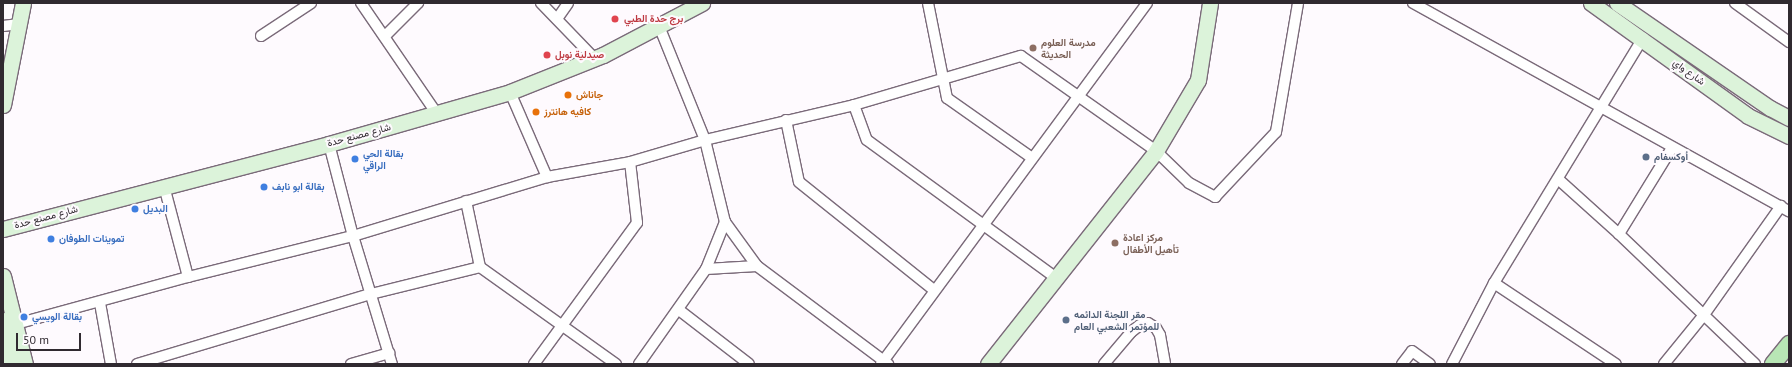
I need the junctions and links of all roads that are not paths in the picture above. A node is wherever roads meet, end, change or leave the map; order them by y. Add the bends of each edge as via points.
1 (23, 3) edge
2 (310, 3) edge
3 (361, 3) edge
4 (418, 3) edge
5 (541, 3) edge
6 (568, 3) edge
7 (702, 3) edge
8 (928, 3) edge
9 (1147, 3) edge
10 (1210, 3) edge
11 (1298, 3) edge
12 (1413, 3) edge
13 (1591, 3) edge
14 (1617, 3) edge
15 (1735, 3) edge
16 (1608, 7) edge
17 (557, 19) junction
18 (19, 24) junction
19 (3, 26) edge
20 (658, 26) junction
21 (261, 36) dead end
22 (385, 36) junction
23 (1643, 38) junction
24 (1789, 42) edge
25 (595, 58) junction
26 (943, 78) junction
27 (510, 92) junction
28 (1076, 96) junction
29 (3, 105) edge
30 (854, 105) junction
31 (1601, 107) junction
32 (437, 114) junction
33 (1789, 118) edge
34 (786, 120) junction
35 (1789, 136) edge
36 (705, 140) junction
37 (329, 144) junction
38 (1672, 148) junction
39 (1156, 151) junction
40 (1032, 158) junction
41 (630, 162) junction
42 (547, 177) junction
43 (1558, 179) junction
44 (164, 186) junction
45 (466, 201) junction
46 (1785, 209) edge
47 (725, 222) junction
48 (984, 224) junction
49 (3, 229) edge
50 (1619, 234) junction
51 (353, 236) junction
52 (757, 266) junction
53 (480, 267) junction
54 (706, 269) junction
55 (3, 276) edge
56 (188, 277) junction
57 (1056, 278) junction
58 (1494, 283) junction
59 (934, 290) junction
60 (371, 294) junction
61 (100, 303) junction
62 (679, 310) junction
63 (1703, 316) junction
64 (10, 322) edge
65 (563, 325) junction
66 (1789, 344) edge
67 (388, 353) junction
68 (884, 363) edge
69 (12, 364) edge
70 (25, 364) edge
71 (111, 364) edge
72 (137, 364) edge
73 (351, 364) edge
74 (392, 364) edge
75 (534, 364) edge
76 (616, 364) edge
77 (639, 364) edge
78 (749, 364) edge
79 (988, 364) edge
80 (1104, 364) edge
81 (1165, 364) edge
82 (1402, 364) edge
83 (1430, 364) edge
84 (1452, 364) edge
85 (1616, 364) edge
86 (1664, 364) edge
87 (1755, 364) edge
88 (1773, 364) edge

1 - 18 street
2 - 21 street
3 - 22 street
4 - 22 street
5 - 17 street
6 - 17 street
7 - 20 street, شارع مصنع حدة
8 - 26 street
9 - 28 street via 1093,80
10 - 39 street via 1198,80
11 - 39 street via 1276,132 1215,196 1189,183
12 - 31 street
13 - 16 street, شارع واي
14 - 33 street, شارع واي via 1770,108
15 - 24 street
16 - 23 street, شارع واي
17 - 25 street
18 - 19 street
18 - 29 street
20 - 25 street, شارع مصنع حدة
20 - 36 street
22 - 32 street
23 - 31 street
23 - 35 street, شارع واي via 1748,116
25 - 27 street, شارع مصنع حدة
26 - 28 street via 1021,56
26 - 30 street
26 - 40 street via 947,98
27 - 32 street, شارع مصنع حدة
27 - 42 street
28 - 39 street
28 - 40 street
30 - 34 street
30 - 48 street via 867,140
31 - 38 street
31 - 43 street
32 - 37 street, شارع مصنع حدة
34 - 36 street
34 - 59 street via 798,182
36 - 41 street
36 - 47 street
37 - 44 street, شارع مصنع حدة
37 - 51 street
38 - 46 street
38 - 50 street
39 - 57 street
40 - 48 street
41 - 42 street
41 - 65 street via 637,223
42 - 45 street
43 - 50 street
43 - 58 street
44 - 49 street, شارع مصنع حدة
44 - 56 street
45 - 51 street
45 - 53 street
46 - 63 street
47 - 52 street
47 - 54 street
48 - 57 street
48 - 59 street
50 - 63 street
51 - 56 street
51 - 60 street
52 - 54 street
52 - 68 street
53 - 60 street
53 - 65 street
54 - 62 street
55 - 64 street
56 - 61 street
57 - 79 street
58 - 84 street
58 - 85 street
59 - 68 street
60 - 67 street
60 - 72 street
61 - 64 street
61 - 71 street
62 - 77 street
62 - 78 street
63 - 86 street
63 - 87 street
64 - 69 street
64 - 70 street
65 - 75 street
65 - 76 street
66 - 88 main road
67 - 73 street
67 - 74 street
80 - 81 street via 1131,332 1148,323 1156,328 1160,336
82 - 83 street via 1412,351

